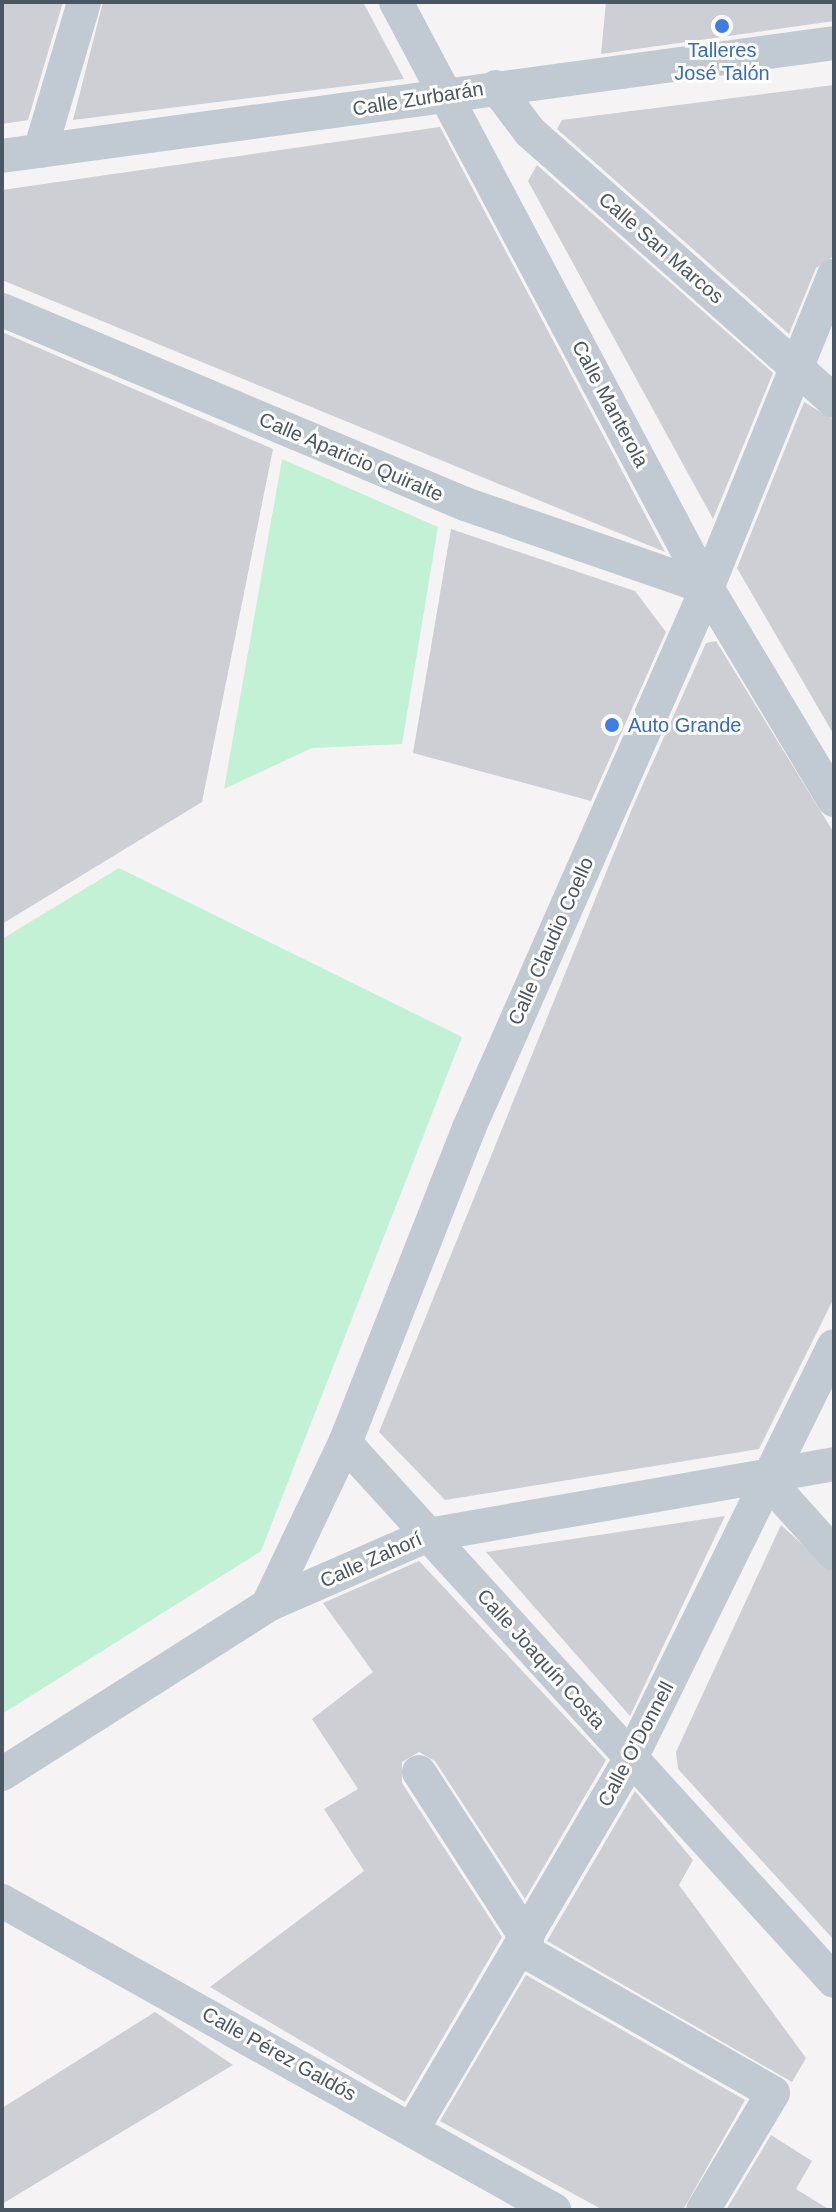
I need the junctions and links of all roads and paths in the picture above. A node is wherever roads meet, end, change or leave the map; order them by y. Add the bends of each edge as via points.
1 (84, 2) edge
2 (396, 2) edge
3 (834, 43) edge
4 (496, 87) junction
5 (447, 96) junction
6 (40, 151) junction
7 (2, 156) edge
8 (834, 276) edge
9 (2, 310) edge
10 (795, 367) junction
11 (834, 401) edge
12 (707, 588) junction
13 (834, 800) edge
14 (834, 1346) edge
15 (345, 1443) junction
16 (834, 1464) edge
17 (770, 1477) junction
18 (428, 1535) junction
19 (834, 1554) edge
20 (268, 1605) junction
21 (631, 1758) junction
22 (419, 1772) dead end
23 (2, 1774) edge
24 (2, 1901) edge
25 (524, 1944) junction
26 (834, 1981) edge
27 (413, 2128) junction
28 (554, 2210) edge
29 (703, 2210) edge

1 - 6 street
2 - 5 street, Calle Manterola
3 - 4 street, Calle Zurbarán
4 - 5 street, Calle Zurbarán
4 - 10 street, Calle San Marcos via 530,132
5 - 6 street, Calle Zurbarán
5 - 12 street, Calle Manterola
6 - 7 street, Calle Zurbarán
8 - 10 street, Calle Claudio Coello
9 - 12 street, Calle Aparicio Quiralte via 465,504
10 - 11 street, Calle San Marcos
10 - 12 street, Calle Claudio Coello
12 - 13 street, Calle Manterola
12 - 15 street, Calle Claudio Coello via 469,1128
14 - 17 street, Calle O'Donnell
15 - 18 street, Calle Joaquín Costa
15 - 20 street, Calle Claudio Coello
16 - 17 street, Calle Zahorí
17 - 18 street, Calle Zahorí
17 - 19 street
17 - 21 street, Calle O'Donnell
18 - 20 street, Calle Zahorí
18 - 21 street, Calle Joaquín Costa
20 - 23 street, Calle Zahorí
21 - 25 street, Calle O'Donnell
21 - 26 street, Calle Joaquín Costa
22 - 25 street
24 - 27 street, Calle Pérez Galdós
25 - 27 street, Calle O'Donnell
25 - 29 street via 773,2093
27 - 28 street, Calle Pérez Galdós

